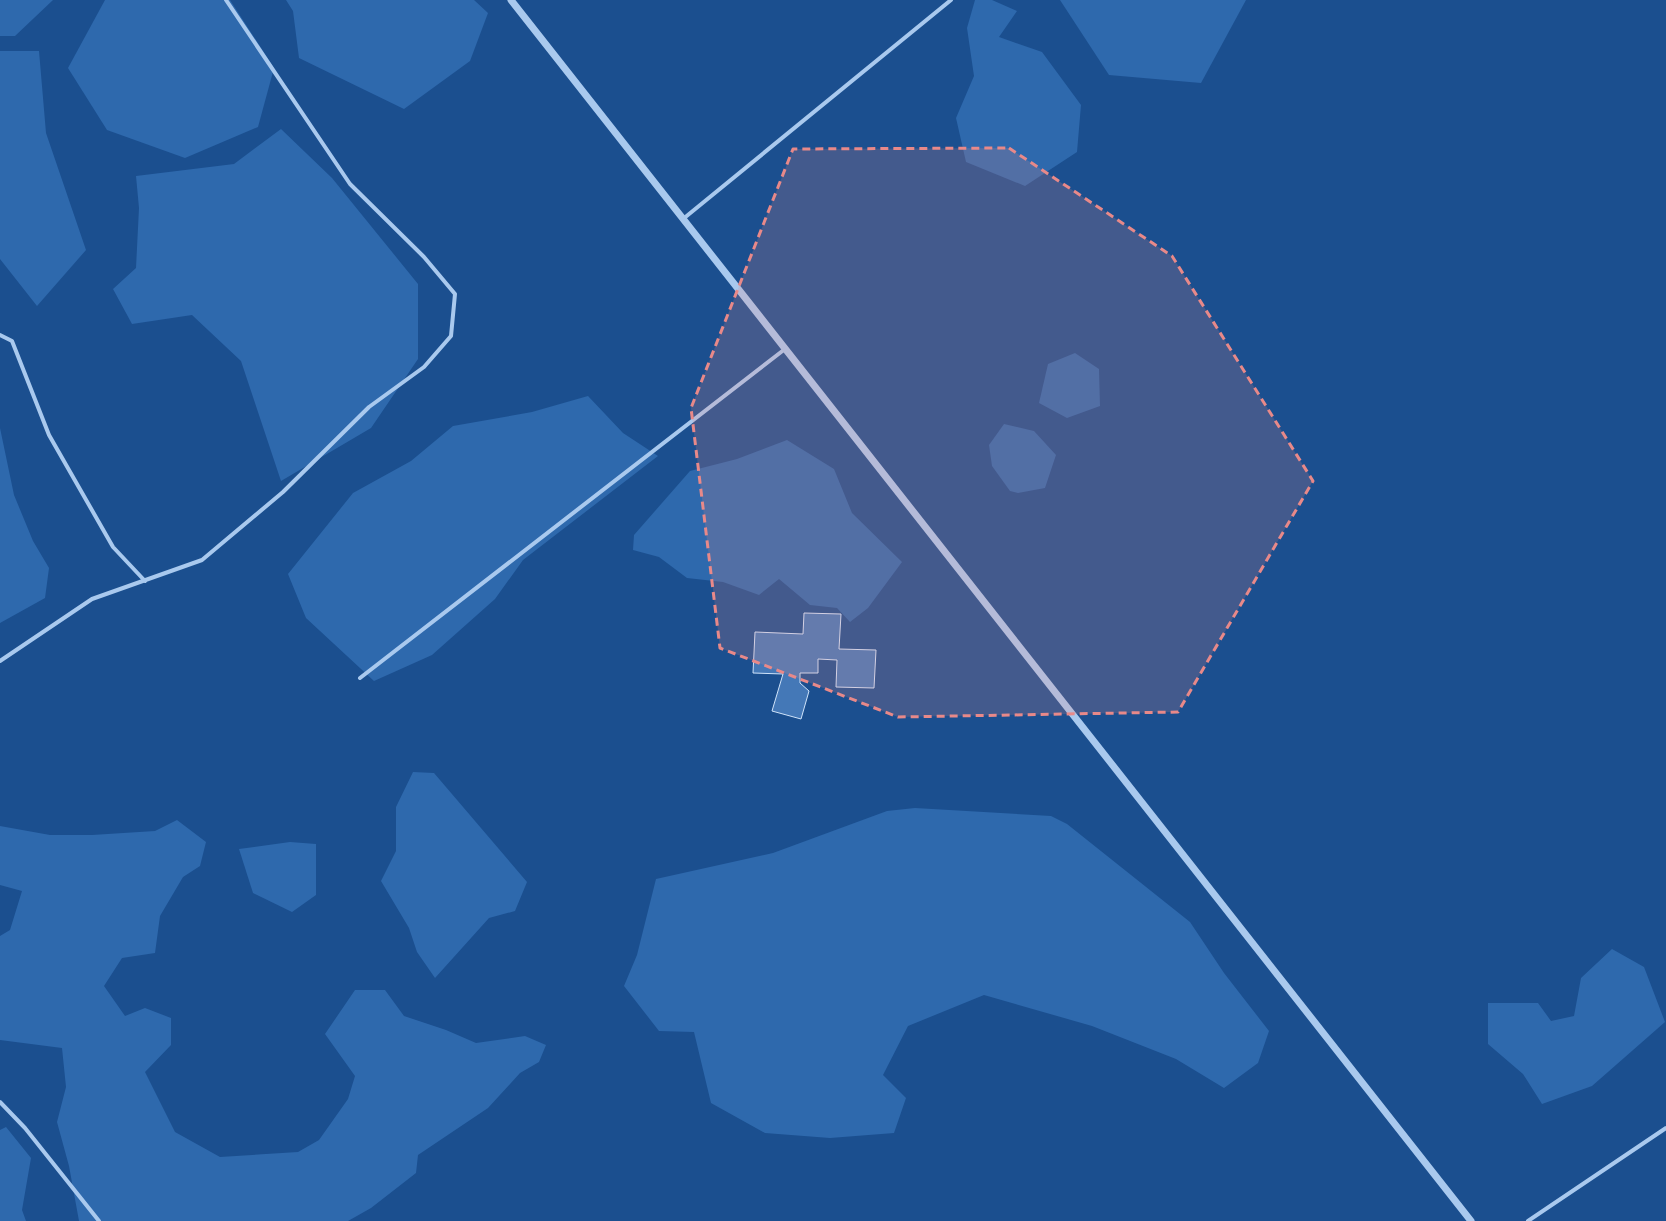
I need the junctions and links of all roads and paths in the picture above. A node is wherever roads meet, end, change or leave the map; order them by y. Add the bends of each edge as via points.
1 (226, 0) edge
2 (511, 0) edge
3 (951, 0) edge
4 (683, 218) junction
5 (0, 335) edge
6 (785, 349) junction
7 (145, 581) junction
8 (0, 661) edge
9 (360, 678) dead end
10 (0, 1102) edge
11 (1666, 1128) edge
12 (99, 1221) edge
13 (1471, 1221) edge
14 (1528, 1221) edge

1 - 7 street via 350,184 424,257 455,294 451,336 424,366 369,407 283,492 202,560
2 - 4 street
3 - 4 street
4 - 6 street
5 - 7 street via 12,341 49,435 113,547
6 - 9 street
6 - 13 street
7 - 8 street via 92,599
10 - 12 street via 25,1128
11 - 14 street

